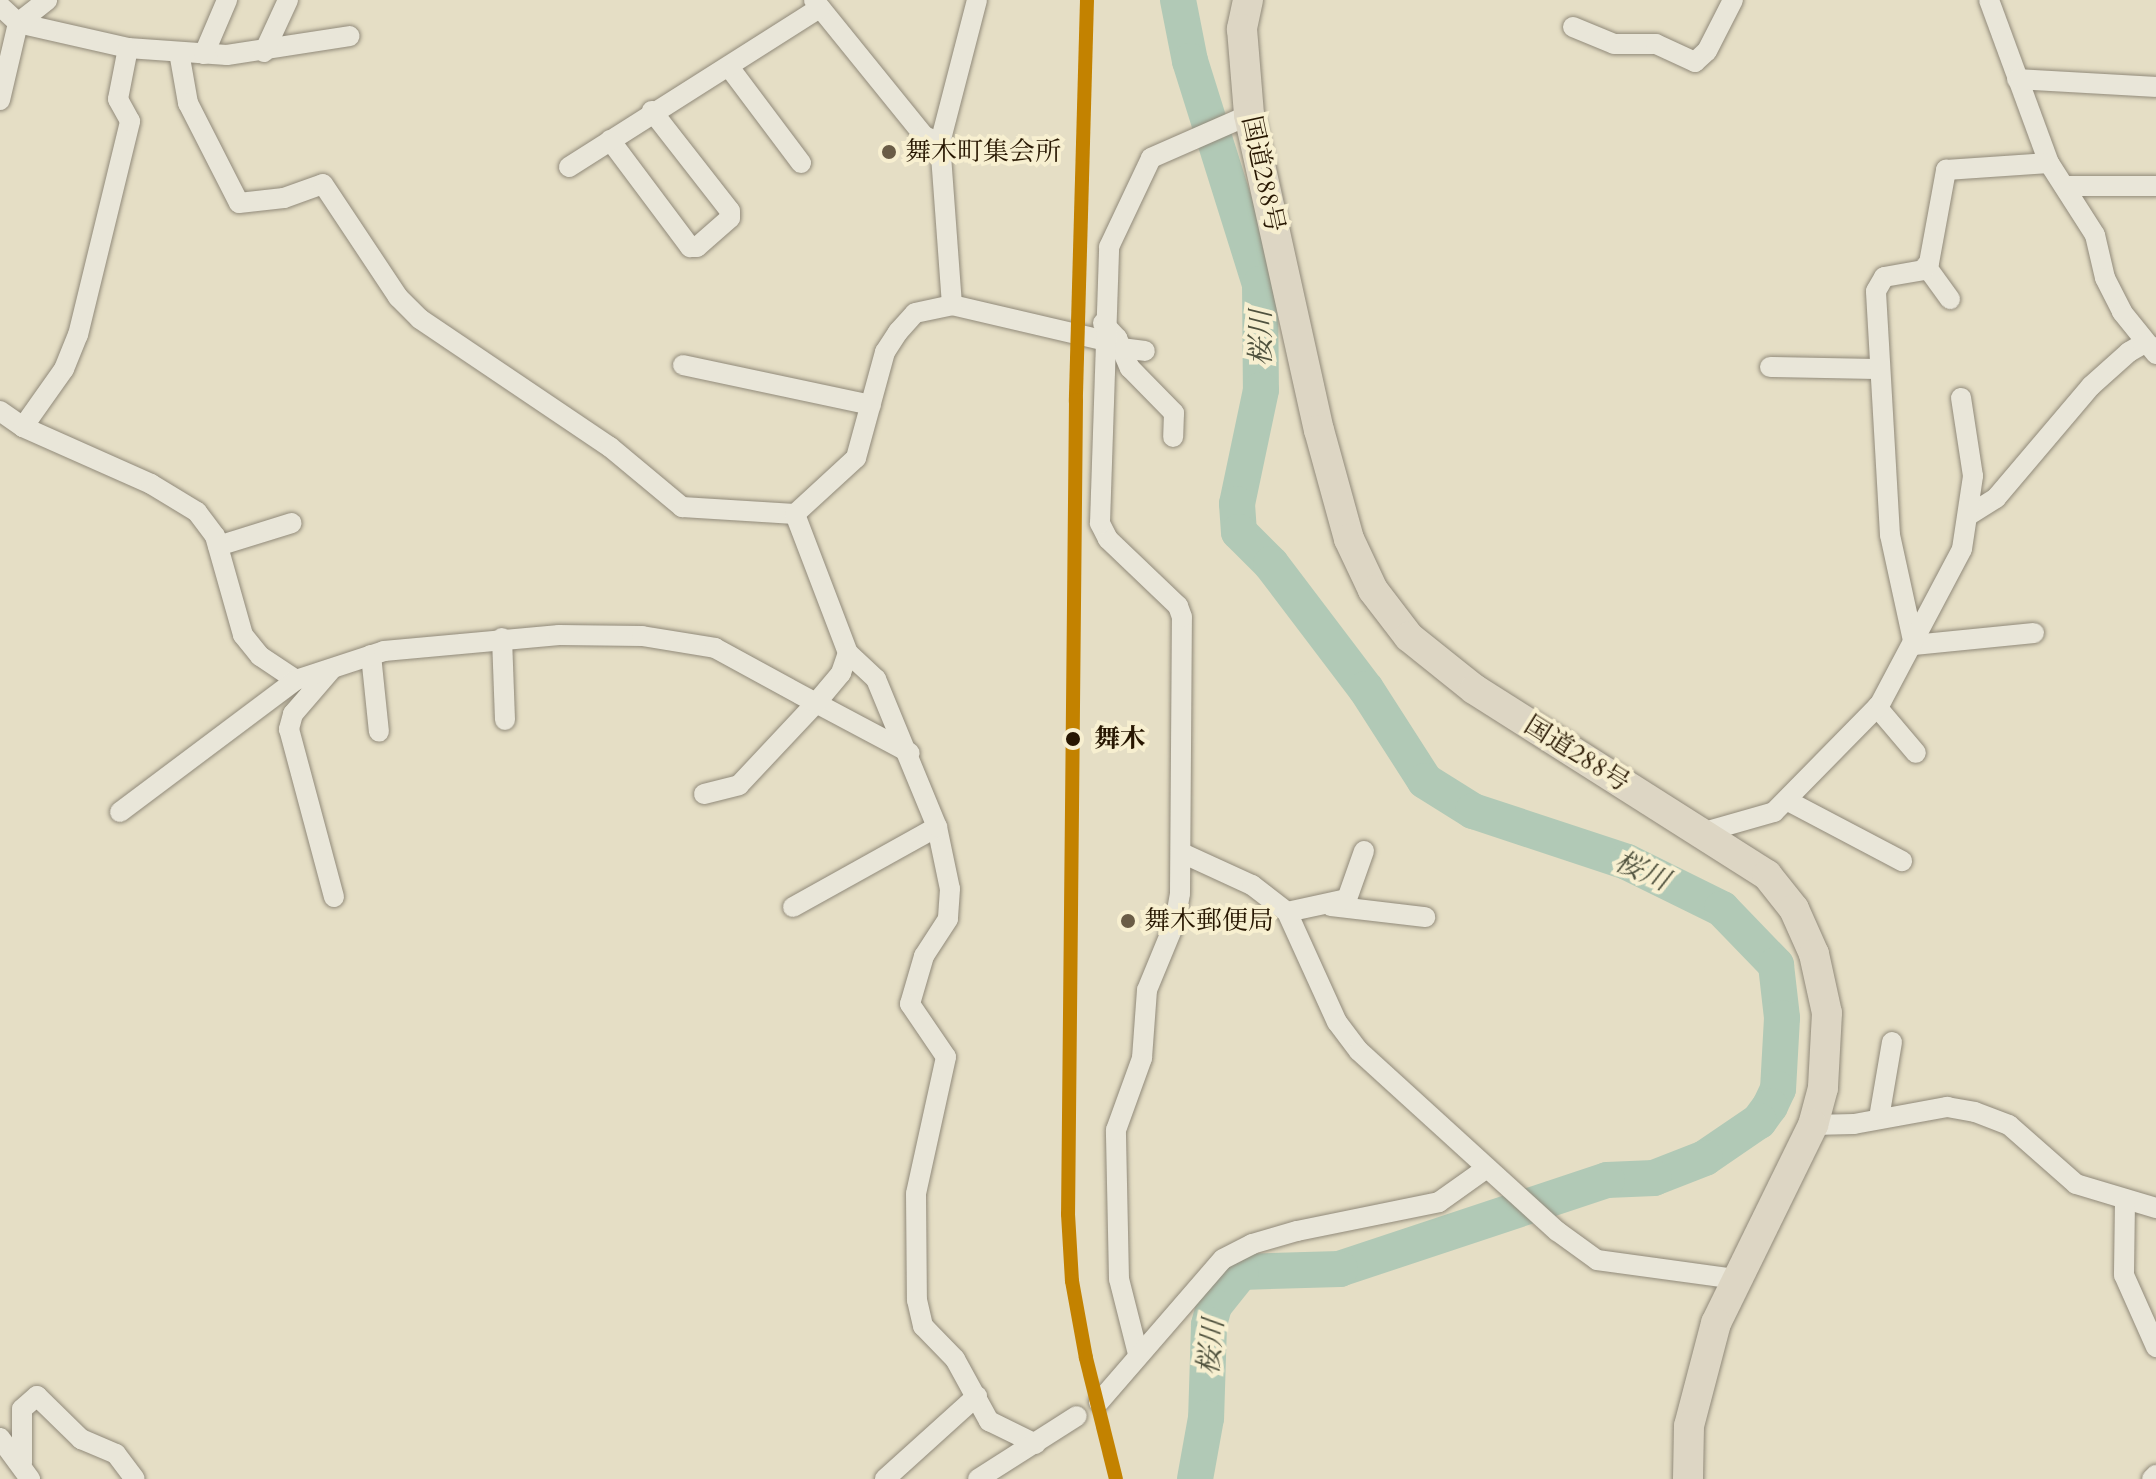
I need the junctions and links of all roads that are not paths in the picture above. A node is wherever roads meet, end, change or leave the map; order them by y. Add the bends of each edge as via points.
1 (47, 0) edge
2 (227, 0) edge
3 (288, 0) edge
4 (977, 0) edge
5 (1248, 0) edge
6 (1733, 0) edge
7 (1989, 0) edge
8 (817, 4) edge
9 (0, 6) edge
10 (18, 23) junction
11 (1573, 27) dead end
12 (350, 36) dead end
13 (128, 48) junction
14 (179, 52) junction
15 (264, 52) junction
16 (204, 54) junction
17 (729, 67) junction
18 (2017, 79) junction
19 (2156, 87) edge
20 (0, 100) edge
21 (652, 111) junction
22 (1238, 118) junction
23 (610, 140) junction
24 (940, 143) junction
25 (801, 163) dead end
26 (2049, 163) junction
27 (569, 167) dead end
28 (2065, 186) junction
29 (2156, 186) edge
30 (1926, 266) junction
31 (1950, 299) dead end
32 (952, 305) junction
33 (1109, 337) junction
34 (2152, 349) edge
35 (1145, 351) dead end
36 (683, 365) dead end
37 (1770, 367) dead end
38 (1879, 369) junction
39 (1961, 398) dead end
40 (871, 405) junction
41 (0, 411) edge
42 (23, 427) junction
43 (1173, 437) dead end
44 (795, 514) junction
45 (1969, 515) junction
46 (292, 523) dead end
47 (218, 546) junction
48 (2034, 633) dead end
49 (502, 638) junction
50 (1914, 645) junction
51 (848, 653) junction
52 (371, 655) junction
53 (333, 668) junction
54 (296, 680) junction
55 (816, 703) junction
56 (1877, 707) junction
57 (505, 720) dead end
58 (379, 732) dead end
59 (910, 753) junction
60 (1916, 753) dead end
61 (704, 794) dead end
62 (1788, 801) junction
63 (120, 812) dead end
64 (937, 827) junction
65 (1704, 832) junction
66 (1364, 851) dead end
67 (1182, 853) junction
68 (1902, 861) dead end
69 (334, 897) dead end
70 (1331, 906) junction
71 (793, 907) dead end
72 (1287, 912) junction
73 (1425, 917) dead end
74 (1892, 1042) dead end
75 (1879, 1118) junction
76 (1813, 1125) junction
77 (1486, 1171) junction
78 (2125, 1201) junction
79 (2156, 1208) edge
80 (1735, 1279) junction
81 (2156, 1347) edge
82 (1138, 1354) junction
83 (977, 1396) junction
84 (1099, 1402) dead end
85 (1077, 1416) dead end
86 (0, 1438) edge
87 (1036, 1444) junction
88 (26, 1471) edge
89 (135, 1479) edge
90 (885, 1479) edge
91 (978, 1479) edge
92 (1688, 1479) edge

1 - 10 street
2 - 16 street
3 - 15 street
4 - 24 street
5 - 22 highway, 国道288号
6 - 11 street via 1707,51 1695,62 1669,48 1643,42 1614,44
7 - 18 street
8 - 17 street
8 - 24 street via 924,136
9 - 10 street
10 - 13 street
10 - 20 street
12 - 15 street
13 - 14 street
13 - 42 street via 118,99 130,121 78,335 64,369
14 - 16 street
14 - 44 street via 188,103 239,203 284,198 323,184 329,187 398,297 420,319 610,447 682,507
15 - 16 street
17 - 21 street
17 - 25 street
18 - 19 street
18 - 26 street
21 - 23 street
21 - 23 street via 730,211 730,218 697,247 690,247
22 - 33 street via 1151,158 1109,247
22 - 65 highway, 国道288号 via 1349,539 1373,590 1409,637 1474,689
23 - 27 street
24 - 32 street
26 - 28 street
26 - 30 street via 1946,170
28 - 29 street
28 - 34 street via 2095,235 2111,294
30 - 31 street
30 - 38 street via 1879,281
32 - 33 street
32 - 40 street via 909,318 885,352
33 - 35 street
33 - 43 street via 1130,368 1174,413
33 - 67 street via 1100,523 1108,539 1178,606 1182,617
34 - 45 street via 2091,386 1996,498
36 - 40 street
37 - 38 street
38 - 50 street via 1890,535
39 - 45 street via 1973,476
40 - 44 street via 856,458
41 - 42 street
42 - 47 street via 169,494 208,524
44 - 51 street
45 - 50 street via 1957,561
46 - 47 street
47 - 54 street via 243,635 260,656
48 - 50 street
49 - 52 street
49 - 55 street via 603,633 698,643
49 - 57 street
50 - 56 street
51 - 55 street via 841,673
51 - 59 street via 876,679
52 - 53 street
52 - 58 street
53 - 54 street
53 - 69 street via 293,714 289,729
54 - 63 street
55 - 59 street
55 - 61 street via 739,785
56 - 60 street
56 - 62 street
59 - 64 street
62 - 65 street via 1756,821
62 - 68 street
64 - 71 street
64 - 83 street via 950,889 948,919 924,956 910,1004 946,1057 916,1194 917,1300 923,1326 955,1359
65 - 76 highway, 国道288号 via 1767,875 1782,892 1814,954 1829,1045
66 - 70 street via 1354,890
67 - 72 street via 1252,885
67 - 82 street via 1175,922 1147,990 1142,1058 1116,1130 1119,1279
70 - 72 street
70 - 73 street
72 - 77 street via 1337,1022 1359,1051
74 - 75 street
75 - 76 street
75 - 78 street via 1947,1107 1975,1112 2009,1125 2076,1184
76 - 80 highway, 国道288号
77 - 80 street via 1597,1260
77 - 82 street via 1439,1202 1248,1246 1223,1259
78 - 79 street
78 - 81 street via 2124,1275
80 - 92 highway, 国道288号 via 1696,1387
82 - 84 street
83 - 87 street via 996,1427
83 - 90 street
85 - 87 street
86 - 88 street
87 - 91 street
88 - 89 street via 22,1409 37,1396 81,1439 116,1454

